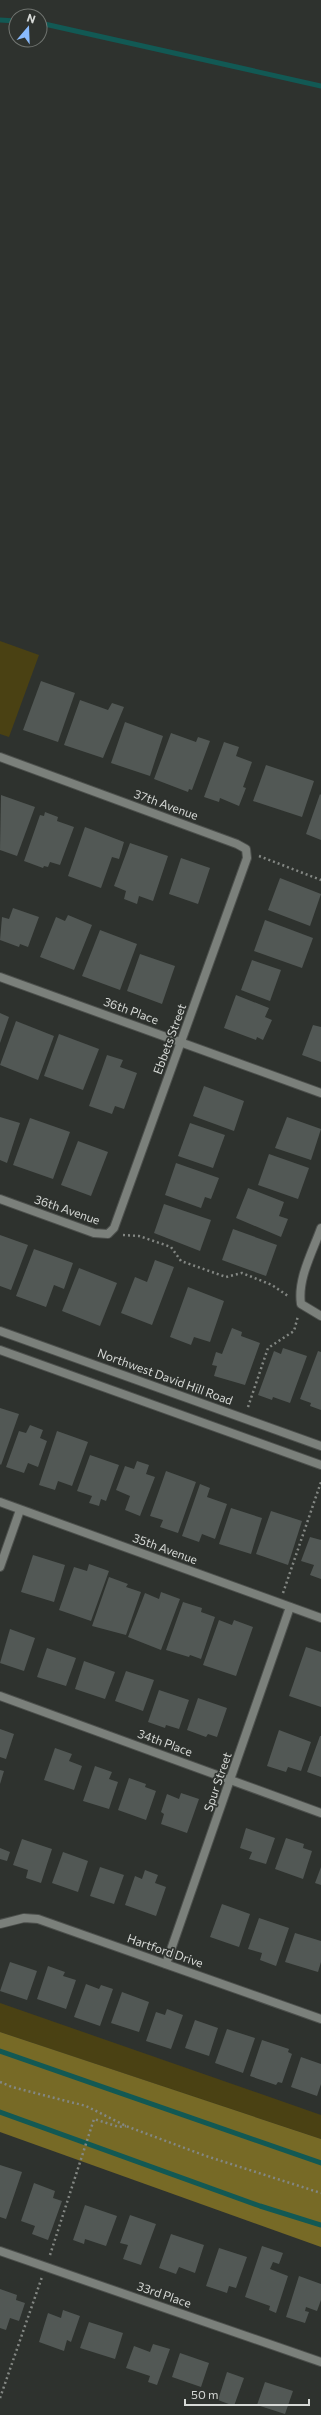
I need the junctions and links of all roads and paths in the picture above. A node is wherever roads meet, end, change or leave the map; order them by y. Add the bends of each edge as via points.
1 (0, 757) edge
2 (246, 849) junction
3 (321, 880) edge
4 (0, 977) edge
5 (181, 1042) junction
6 (321, 1094) edge
7 (0, 1199) edge
8 (321, 1228) edge
9 (108, 1234) junction
10 (301, 1304) junction
11 (321, 1316) edge
12 (0, 1331) edge
13 (0, 1350) edge
14 (243, 1418) junction
15 (321, 1446) edge
16 (321, 1465) edge
17 (321, 1482) edge
18 (0, 1502) edge
19 (20, 1510) junction
20 (0, 1567) edge
21 (280, 1604) junction
22 (290, 1607) junction
23 (321, 1618) edge
24 (0, 1696) edge
25 (231, 1780) junction
26 (321, 1813) edge
27 (0, 1924) edge
28 (166, 1964) junction
29 (321, 2019) edge
30 (0, 2082) edge
31 (126, 2126) junction
32 (321, 2193) edge
33 (0, 2251) edge
34 (50, 2253) dead end
35 (41, 2279) dead end
36 (321, 2362) edge
37 (0, 2398) edge

1 - 2 street, 37th Avenue
2 - 3 path via 272,862
2 - 5 street, Ebbets Street via 246,866
4 - 5 street, 36th Place
5 - 6 street, 36th Place
5 - 9 street, Ebbets Street via 117,1222
7 - 9 street, 36th Avenue via 85,1230
8 - 10 street via 300,1287
9 - 10 path, 36th Avenue via 138,1236 171,1248 181,1261 226,1277 242,1273 272,1285
10 - 11 street
10 - 14 path via 294,1331 268,1348
12 - 14 street, Northwest David Hill Road
13 - 16 street
14 - 15 street, Northwest David Hill Road
17 - 21 path
18 - 19 street, 35th Avenue
19 - 20 street
19 - 21 street, 35th Avenue
21 - 22 street, 35th Avenue
22 - 23 street, 35th Avenue
22 - 25 street, Spur Street
24 - 25 street, 34th Place
25 - 26 street, 34th Place
25 - 28 street, Spur Street
27 - 28 street, Hartford Drive via 24,1918 38,1919
28 - 29 street, Hartford Drive
30 - 31 path via 86,2106
31 - 32 path via 206,2156
31 - 34 path via 119,2127 94,2119
33 - 36 street, 33rd Place
35 - 37 path

